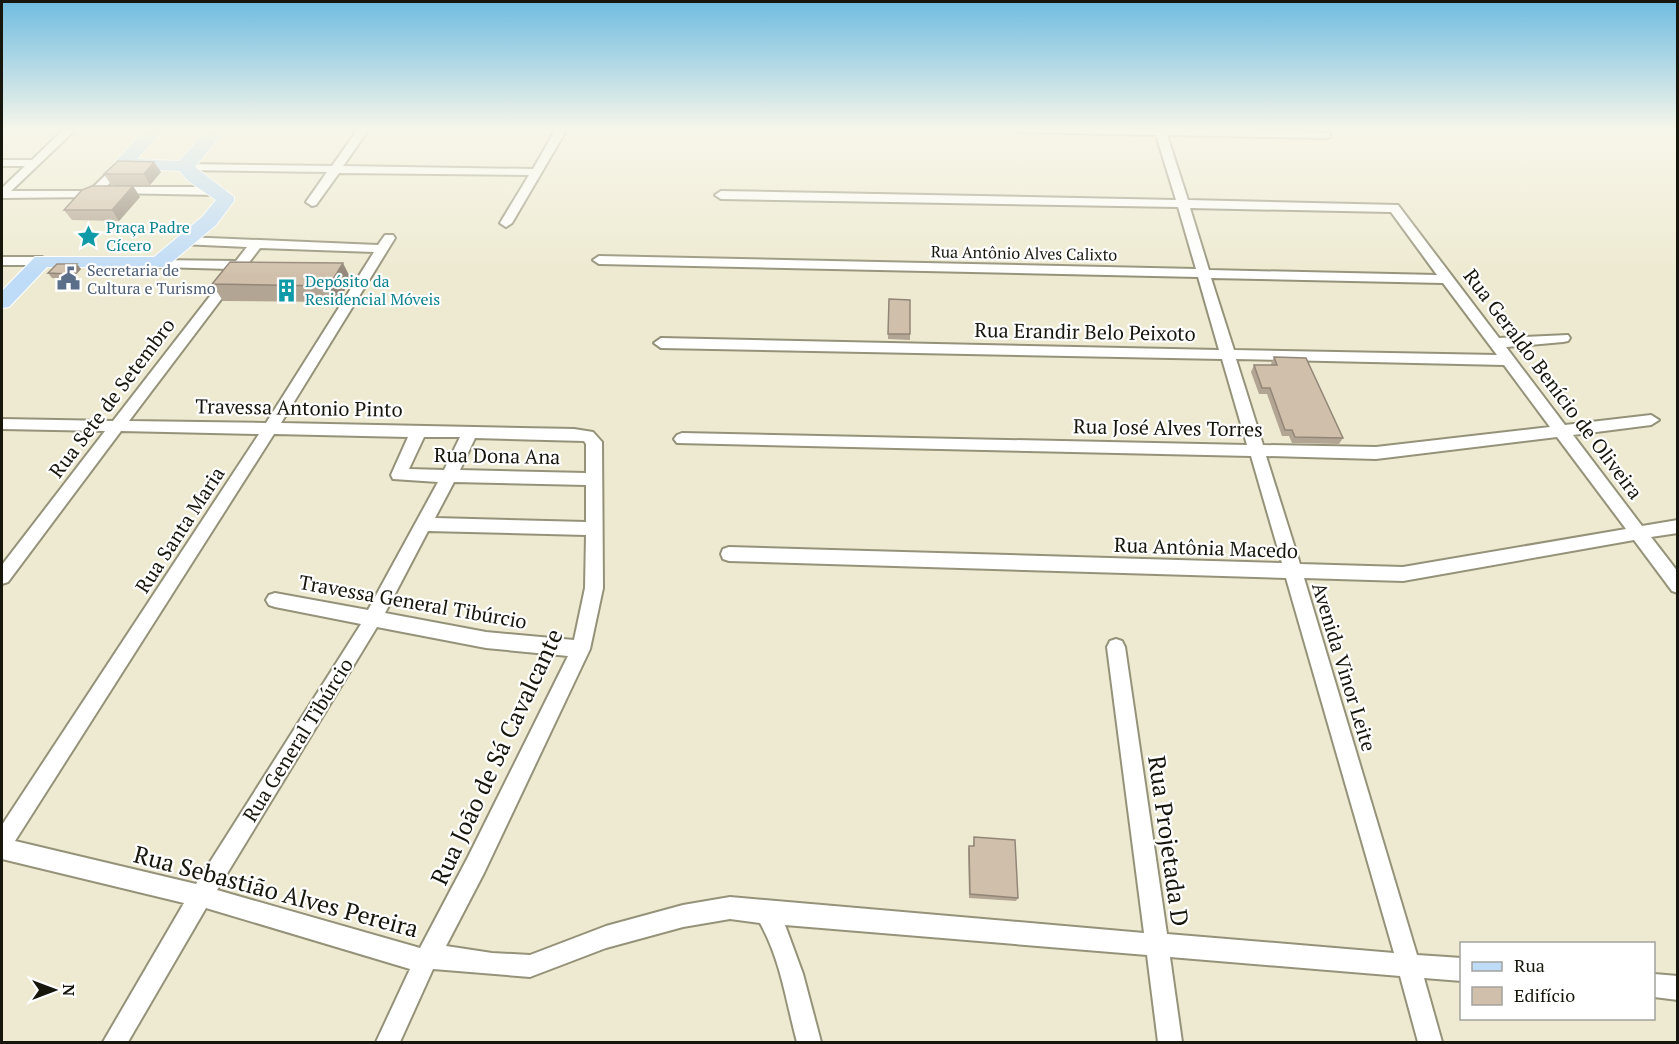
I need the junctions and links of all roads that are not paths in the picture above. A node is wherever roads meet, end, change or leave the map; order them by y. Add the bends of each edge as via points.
1 (21, 178) edge
2 (109, 178) edge
3 (197, 178) edge
4 (328, 178) edge
5 (534, 178) edge
6 (1175, 178) edge
7 (218, 191) junction
8 (94, 193) junction
9 (721, 195) dead end
10 (3, 196) edge
11 (312, 202) dead end
12 (1184, 205) junction
13 (506, 223) dead end
14 (185, 241) junction
15 (256, 244) junction
16 (599, 260) dead end
17 (2, 261) edge
18 (52, 261) junction
19 (159, 263) junction
20 (239, 265) junction
21 (1204, 274) junction
22 (1448, 279) junction
23 (2, 302) edge
24 (2, 322) edge
25 (1563, 338) dead end
26 (661, 343) dead end
27 (1495, 343) junction
28 (1228, 355) junction
29 (1509, 360) junction
30 (1651, 420) dead end
31 (2, 424) edge
32 (117, 427) junction
33 (270, 429) junction
34 (419, 430) junction
35 (1561, 430) junction
36 (471, 431) junction
37 (682, 439) dead end
38 (594, 442) joint
39 (1257, 450) junction
40 (448, 477) junction
41 (594, 479) junction
42 (424, 524) junction
43 (1677, 525) edge
44 (593, 529) junction
45 (1638, 532) junction
46 (729, 554) dead end
47 (1293, 572) junction
48 (2, 577) edge
49 (1677, 586) edge
50 (274, 600) dead end
51 (372, 619) junction
52 (1116, 647) dead end
53 (580, 650) junction
54 (2, 843) edge
55 (2, 849) edge
56 (201, 896) junction
57 (765, 910) junction
58 (1157, 945) junction
59 (426, 960) junction
60 (1408, 966) junction
61 (1460, 970) edge
62 (1655, 986) edge
63 (1677, 988) edge
64 (115, 1042) edge
65 (388, 1042) edge
66 (809, 1042) edge
67 (1170, 1042) edge
68 (1431, 1042) edge

1 - 10 street
2 - 8 street
3 - 7 main road
4 - 11 street
5 - 13 street
6 - 12 street, Avenida Vinor Leite
7 - 8 street
7 - 14 main road via 225,198 222,206
8 - 10 street
9 - 12 street
12 - 21 street, Avenida Vinor Leite
12 - 22 street, Rua Geraldo Benício de Oliveira via 1394,208
14 - 15 street
14 - 19 main road
15 - 20 street, Rua Sete de Setembro
15 - 33 street, Rua Santa Maria via 386,243
16 - 21 street, Rua Antônio Alves Calixto
17 - 18 street
18 - 19 main road
18 - 23 main road
18 - 24 main road
19 - 20 street
20 - 32 street, Rua Sete de Setembro
21 - 22 street, Rua Antônio Alves Calixto
21 - 28 street, Avenida Vinor Leite
22 - 27 street, Rua Geraldo Benício de Oliveira
25 - 27 street
26 - 28 street, Rua Erandir Belo Peixoto
27 - 29 street, Rua Geraldo Benício de Oliveira
28 - 29 street, Rua Erandir Belo Peixoto
28 - 39 street, Avenida Vinor Leite
29 - 35 street, Rua Geraldo Benício de Oliveira
30 - 35 street, Rua José Alves Torres
31 - 32 street, Travessa Antonio Pinto
32 - 33 street, Travessa Antonio Pinto
32 - 48 street, Rua Sete de Setembro
33 - 34 street, Travessa Antonio Pinto
33 - 54 street, Rua Santa Maria
34 - 36 street, Travessa Antonio Pinto
34 - 40 street, Rua Dona Ana via 399,475
35 - 39 street, Rua José Alves Torres via 1376,453
35 - 45 street, Rua Geraldo Benício de Oliveira
36 - 38 street, Travessa Antonio Pinto via 583,435
36 - 40 street, Rua General Tibúrcio
37 - 39 street, Rua José Alves Torres
38 - 41 street, Rua João de Sá Cavalcante
39 - 47 street, Avenida Vinor Leite
40 - 41 street, Rua Dona Ana
40 - 42 street, Rua General Tibúrcio
41 - 44 street, Rua João de Sá Cavalcante
42 - 44 street
42 - 51 street, Rua General Tibúrcio
43 - 45 street, Rua Antônia Macedo
44 - 53 street, Rua João de Sá Cavalcante via 594,588
45 - 47 street, Rua Antônia Macedo via 1402,574
45 - 49 street, Rua Geraldo Benício de Oliveira
46 - 47 street, Rua Antônia Macedo
47 - 60 street, Avenida Vinor Leite
50 - 51 street, Travessa General Tibúrcio
51 - 53 street, Travessa General Tibúrcio via 486,640
51 - 56 street, Rua General Tibúrcio
52 - 58 street, Rua Projetada D
53 - 59 street, Rua João de Sá Cavalcante
55 - 56 street, Rua Sebastião Alves Pereira
56 - 59 street, Rua Sebastião Alves Pereira via 408,959
56 - 64 street, Rua General Tibúrcio
57 - 58 street, Rua Sebastião Alves Pereira
57 - 59 street, Rua Sebastião Alves Pereira via 723,909 665,920 530,966 442,957
57 - 66 street via 784,952
58 - 60 street, Rua Sebastião Alves Pereira
58 - 67 street, Rua Projetada D
59 - 65 street, Rua João de Sá Cavalcante
60 - 61 street, Rua Sebastião Alves Pereira
60 - 68 street, Avenida Vinor Leite
62 - 63 street

